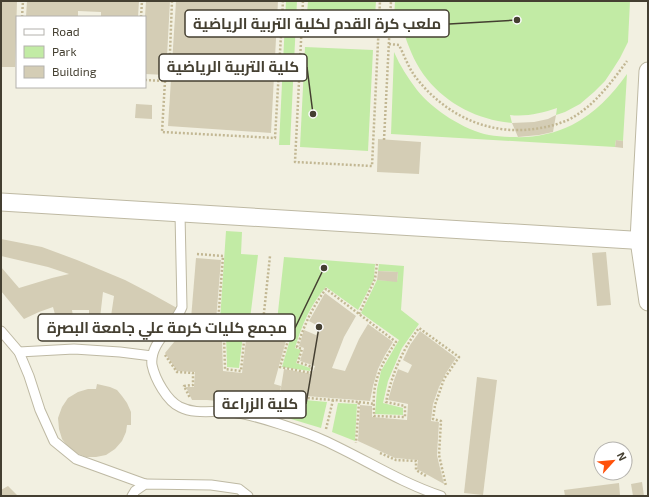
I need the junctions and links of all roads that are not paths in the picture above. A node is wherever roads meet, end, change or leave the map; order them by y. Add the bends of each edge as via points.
1 (648, 71) edge
2 (1, 202) edge
3 (180, 214) junction
4 (644, 241) edge
5 (648, 302) edge
6 (1, 331) edge
7 (19, 352) junction
8 (152, 356) junction
9 (145, 484) junction
10 (132, 496) edge
11 (248, 496) edge
12 (441, 496) edge

1 - 4 street
2 - 3 street
3 - 4 street
3 - 8 lane via 182,307
4 - 5 street
6 - 7 lane
7 - 8 lane via 74,349
7 - 9 lane via 54,441 76,459
8 - 12 lane via 157,378 170,400 179,407 192,411 230,411 304,432
9 - 10 lane
9 - 11 lane via 218,486 239,489

